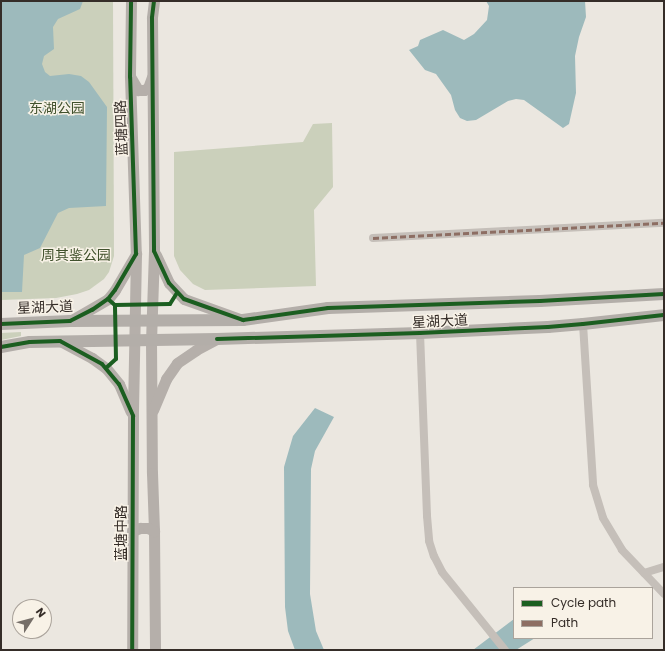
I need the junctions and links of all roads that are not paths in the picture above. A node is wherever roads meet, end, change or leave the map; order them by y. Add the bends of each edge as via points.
1 (131, 1) edge
2 (154, 1) edge
3 (130, 77) junction
4 (152, 77) junction
5 (664, 223) edge
6 (373, 238) dead end
7 (154, 251) junction
8 (136, 254) junction
9 (661, 294) edge
10 (661, 315) edge
11 (243, 320) junction
12 (70, 321) junction
13 (135, 321) junction
14 (152, 322) junction
15 (30, 323) junction
16 (1, 324) edge
17 (584, 324) junction
18 (420, 333) junction
19 (217, 339) junction
20 (134, 340) junction
21 (151, 340) junction
22 (30, 342) junction
23 (60, 342) junction
24 (1, 347) edge
25 (152, 412) junction
26 (132, 416) junction
27 (154, 531) junction
28 (132, 532) junction
29 (664, 567) edge
30 (644, 573) junction
31 (664, 594) edge
32 (132, 650) edge
33 (154, 650) edge
34 (505, 650) edge

1 - 3 main road, 蓝塘四路
2 - 4 main road
3 - 4 main road via 138,90 148,88
3 - 8 main road, 蓝塘四路
4 - 7 main road
5 - 6 street
7 - 11 main road via 169,283 184,299
7 - 14 main road
8 - 12 main road via 108,299
8 - 13 main road, 蓝塘四路
9 - 10 main road
9 - 11 main road, 星湖大道 via 328,308
10 - 17 main road, 星湖大道
11 - 14 main road, 星湖大道
12 - 13 main road, 星湖大道
12 - 15 main road, 星湖大道
13 - 14 main road, 星湖大道
13 - 20 main road, 蓝塘中路
14 - 21 main road
15 - 16 main road, 星湖大道
15 - 22 main road
17 - 18 main road, 星湖大道
17 - 30 street via 593,484 603,518 622,550
18 - 19 main road, 星湖大道
18 - 34 street via 429,541 442,572
19 - 21 main road, 星湖大道
19 - 25 main road via 177,363 166,379
20 - 21 main road, 星湖大道
20 - 23 main road, 星湖大道
20 - 26 main road, 蓝塘中路
21 - 25 main road
22 - 23 main road, 星湖大道
22 - 24 main road, 星湖大道
23 - 26 main road via 106,368 119,384
25 - 27 main road
26 - 28 main road, 蓝塘中路
27 - 28 main road via 140,528
27 - 33 main road
28 - 32 main road, 蓝塘中路
29 - 30 street
30 - 31 street

